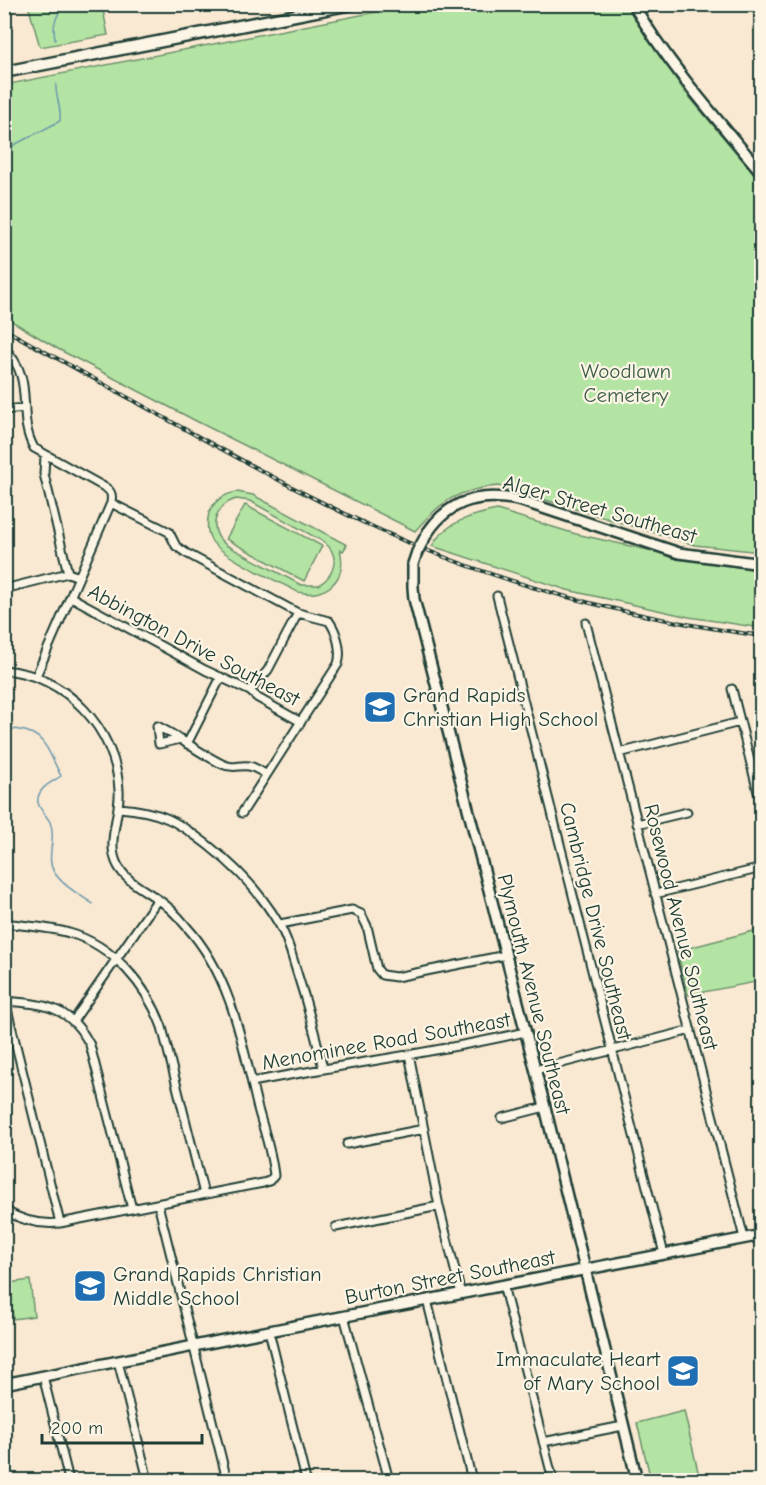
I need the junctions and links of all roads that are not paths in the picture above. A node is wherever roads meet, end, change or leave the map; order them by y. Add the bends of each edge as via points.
1 (352, 4) edge
2 (633, 4) edge
3 (4, 72) edge
4 (762, 173) edge
5 (4, 348) edge
6 (25, 408) junction
7 (4, 410) edge
8 (45, 455) junction
9 (111, 503) junction
10 (435, 522) joint
11 (762, 564) edge
12 (68, 573) junction
13 (79, 577) junction
14 (4, 589) edge
15 (497, 596) dead end
16 (71, 597) junction
17 (298, 613) junction
18 (586, 623) dead end
19 (4, 670) edge
20 (36, 676) junction
21 (220, 677) junction
22 (732, 688) dead end
23 (250, 691) junction
24 (301, 722) junction
25 (740, 722) junction
26 (619, 753) junction
27 (266, 774) junction
28 (119, 808) junction
29 (762, 808) edge
30 (687, 812) dead end
31 (242, 813) dead end
32 (637, 824) junction
33 (762, 868) edge
34 (655, 894) junction
35 (158, 899) junction
36 (4, 922) edge
37 (280, 924) junction
38 (506, 955) junction
39 (116, 960) junction
40 (5, 1001) edge
41 (74, 1020) junction
42 (691, 1030) junction
43 (525, 1032) junction
44 (612, 1050) junction
45 (409, 1054) junction
46 (323, 1068) junction
47 (535, 1070) junction
48 (252, 1082) junction
49 (545, 1107) junction
50 (502, 1118) dead end
51 (423, 1129) junction
52 (347, 1144) dead end
53 (204, 1194) junction
54 (158, 1204) junction
55 (439, 1206) junction
56 (132, 1209) junction
57 (4, 1210) edge
58 (60, 1223) junction
59 (336, 1227) dead end
60 (762, 1235) edge
61 (744, 1238) junction
62 (664, 1254) junction
63 (583, 1269) junction
64 (503, 1285) junction
65 (461, 1293) junction
66 (427, 1300) junction
67 (345, 1316) junction
68 (268, 1330) junction
69 (194, 1346) junction
70 (118, 1361) junction
71 (43, 1376) junction
72 (4, 1384) edge
73 (623, 1426) junction
74 (543, 1442) junction
75 (69, 1480) edge
76 (148, 1480) edge
77 (227, 1480) edge
78 (306, 1480) edge
79 (389, 1480) edge
80 (472, 1480) edge
81 (553, 1480) edge
82 (637, 1480) edge

1 - 3 main road
2 - 4 main road via 684,79
5 - 6 street via 21,371
6 - 7 street
6 - 8 street via 29,437 34,448
8 - 9 street via 106,488
8 - 12 street via 44,474
9 - 13 street
9 - 17 street via 169,532 176,546 186,553
10 - 11 main road, Alger Street Southeast via 464,502 498,496 679,553
10 - 38 main road, Plymouth Avenue Southeast, bridge via 417,552 412,587
12 - 13 street
12 - 14 street
13 - 16 street
15 - 44 street, Cambridge Drive Southeast
16 - 20 street
16 - 21 street, Abbington Drive Southeast
17 - 23 street via 268,670
17 - 24 street via 329,621 339,658
18 - 26 street, Rosewood Avenue Southeast
19 - 20 street
20 - 28 street via 78,702 104,735 114,759
21 - 23 street, Abbington Drive Southeast
21 - 27 street via 184,741 223,764 233,768 247,765
22 - 25 street
23 - 24 street, Abbington Drive Southeast
24 - 27 street
25 - 26 street
25 - 29 street
26 - 32 street, Rosewood Avenue Southeast
27 - 31 street
28 - 35 street via 113,838 115,860 128,879
28 - 37 street via 144,809 177,822 238,870
30 - 32 street
32 - 34 street, Rosewood Avenue Southeast
33 - 34 street
34 - 42 street, Rosewood Avenue Southeast
35 - 39 street
35 - 48 street via 187,926 227,990
36 - 39 street via 71,933
37 - 38 street via 352,910 361,914 377,969 382,975 396,977
37 - 46 street via 306,997
38 - 43 main road, Plymouth Avenue Southeast
39 - 41 street
39 - 53 street via 136,980 158,1016
40 - 41 street via 54,1009
40 - 58 street
41 - 56 street via 90,1045
42 - 44 street
42 - 61 street, Rosewood Avenue Southeast
43 - 45 street, Menominee Road Southeast
43 - 47 main road, Plymouth Avenue Southeast
44 - 47 street
44 - 62 street, Cambridge Drive Southeast
45 - 46 street, Menominee Road Southeast
45 - 51 street
46 - 48 street, Menominee Road Southeast
47 - 49 main road, Plymouth Avenue Southeast
48 - 53 street via 272,1179
49 - 50 street
49 - 63 main road, Plymouth Avenue Southeast
51 - 52 street
51 - 55 street
53 - 54 street
54 - 56 street
54 - 69 street
55 - 59 street
55 - 65 street
56 - 58 street
57 - 58 street via 20,1219
60 - 61 main road, Burton Street Southeast
61 - 62 main road, Burton Street Southeast
62 - 63 main road, Burton Street Southeast
63 - 64 main road, Burton Street Southeast
63 - 73 main road, Plymouth Avenue Southeast
64 - 65 main road, Burton Street Southeast
64 - 74 street
65 - 66 main road, Burton Street Southeast
66 - 67 main road, Burton Street Southeast
66 - 80 street
67 - 68 main road, Burton Street Southeast
67 - 79 street
68 - 69 main road, Burton Street Southeast
68 - 78 street
69 - 70 main road, Burton Street Southeast
69 - 77 street
70 - 71 main road, Burton Street Southeast
70 - 76 street
71 - 72 main road, Burton Street Southeast
71 - 75 street
73 - 74 street
73 - 82 main road, Plymouth Avenue Southeast
74 - 81 street

